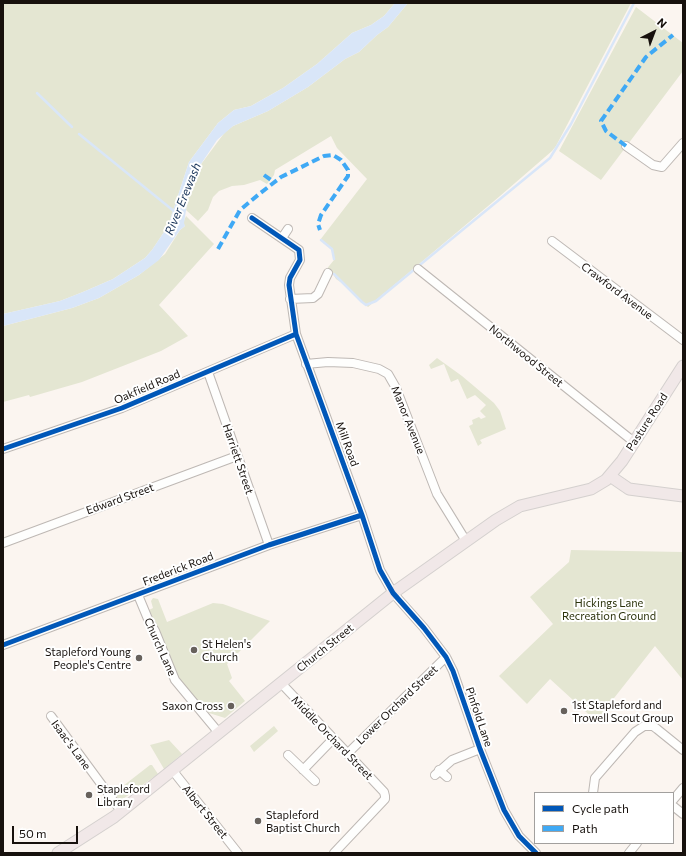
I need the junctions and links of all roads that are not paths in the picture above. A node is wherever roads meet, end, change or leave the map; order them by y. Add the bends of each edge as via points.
1 (683, 143) edge
2 (626, 146) dead end
3 (252, 218) dead end
4 (288, 229) dead end
5 (282, 238) junction
6 (552, 241) dead end
7 (418, 269) dead end
8 (328, 273) dead end
9 (290, 299) junction
10 (296, 334) junction
11 (683, 340) edge
12 (306, 364) junction
13 (683, 366) edge
14 (208, 372) junction
15 (634, 442) junction
16 (3, 449) edge
17 (236, 456) junction
18 (610, 476) junction
19 (683, 496) edge
20 (362, 515) junction
21 (466, 541) junction
22 (3, 543) edge
23 (269, 545) junction
24 (393, 594) junction
25 (138, 595) junction
26 (3, 645) edge
27 (446, 657) junction
28 (281, 684) junction
29 (51, 716) dead end
30 (219, 733) junction
31 (333, 740) junction
32 (480, 749) junction
33 (683, 750) edge
34 (347, 754) junction
35 (288, 755) dead end
36 (303, 770) junction
37 (173, 771) junction
38 (446, 778) dead end
39 (315, 781) dead end
40 (683, 788) edge
41 (593, 792) edge
42 (674, 799) edge
43 (674, 807) edge
44 (121, 811) junction
45 (683, 814) edge
46 (636, 844) edge
47 (58, 853) edge
48 (238, 853) edge
49 (334, 853) edge
50 (536, 853) edge
51 (629, 853) edge

1 - 2 street via 662,167 652,165
3 - 5 street
4 - 5 street
5 - 9 street, Mill Road via 299,250 301,255 290,278
6 - 11 street, Crawford Avenue
7 - 15 street, Northwood Street
8 - 9 street via 318,294 313,298
9 - 10 street, Mill Road
10 - 12 street, Mill Road
10 - 14 street, Oakfield Road
12 - 20 street, Mill Road
12 - 21 street, Manor Avenue via 353,363 379,369 388,374 396,388 437,494
13 - 15 main road, Pasture Road
14 - 16 street, Oakfield Road via 99,417
14 - 17 street, Harriett Street
15 - 18 main road, Pasture Road
17 - 22 street, Edward Street
17 - 23 street, Harriett Street
18 - 19 main road via 629,489
18 - 21 main road, Church Street via 591,489 512,510
20 - 23 street, Frederick Road
20 - 24 street, Mill Road via 380,570
21 - 24 main road, Church Street
23 - 25 street, Frederick Road
24 - 27 street, Pinfold Lane
24 - 28 main road, Church Street
25 - 26 street, Frederick Road
25 - 30 street, Church Lane via 175,680
27 - 32 street, Pinfold Lane
27 - 34 street, Lower Orchard Street
28 - 30 main road, Church Street
28 - 31 street, Middle Orchard Street
29 - 44 street, Isaac's Lane
30 - 37 main road, Church Street
31 - 34 street, Middle Orchard Street
31 - 36 street
32 - 38 street via 452,760 437,772
32 - 50 street, Pinfold Lane via 504,810 519,836
33 - 41 street via 653,726 644,726 635,732 595,778
34 - 49 street, Middle Orchard Street via 384,792 385,799
35 - 36 street
36 - 39 street
37 - 44 main road, Church Street
37 - 48 street, Albert Street
40 - 42 street
43 - 45 street
44 - 47 main road, Church Street
46 - 51 street

